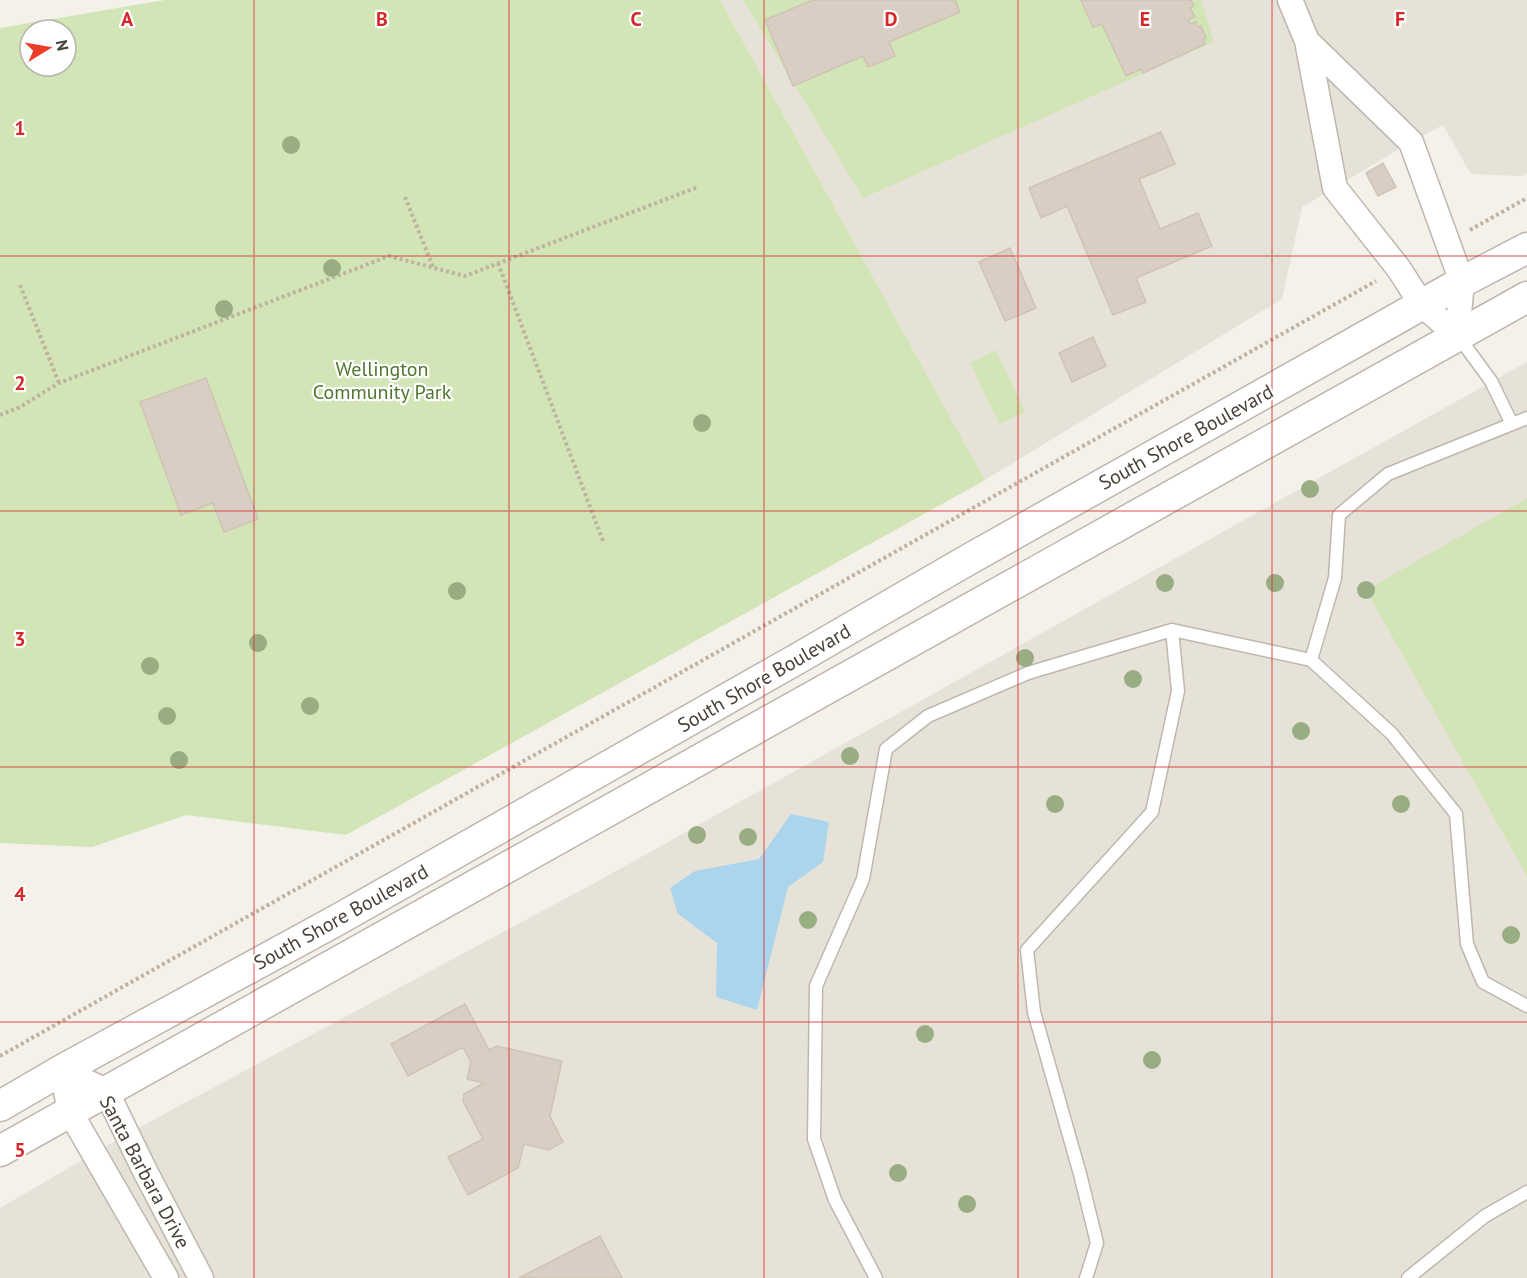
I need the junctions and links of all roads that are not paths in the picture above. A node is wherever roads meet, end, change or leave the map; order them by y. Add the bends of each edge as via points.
1 (1290, 0) edge
2 (1307, 40) junction
3 (1527, 248) edge
4 (1462, 282) junction
5 (1527, 297) edge
6 (1422, 305) junction
7 (1457, 335) junction
8 (1527, 418) edge
9 (1512, 424) junction
10 (1172, 630) junction
11 (1311, 660) junction
12 (1527, 1006) edge
13 (62, 1070) junction
14 (106, 1091) junction
15 (0, 1106) edge
16 (70, 1112) junction
17 (0, 1151) edge
18 (1527, 1192) edge
19 (166, 1278) edge
20 (201, 1278) edge
21 (876, 1278) edge
22 (1086, 1278) edge
23 (1408, 1278) edge

1 - 2 street
2 - 4 street via 1411,142
2 - 6 street via 1335,188
3 - 4 street, South Shore Boulevard
4 - 6 street, South Shore Boulevard
4 - 7 street
5 - 7 street, South Shore Boulevard
6 - 7 street
6 - 13 street, South Shore Boulevard via 339,919
7 - 9 lane via 1491,381
7 - 14 street, South Shore Boulevard
8 - 9 lane
9 - 11 lane via 1388,474 1339,515 1335,578
10 - 11 lane
10 - 21 lane via 1028,673 928,716 886,749 863,879 816,986 814,1139 836,1200
10 - 22 lane via 1178,691 1152,812 1027,950 1034,1012 1097,1243
11 - 12 lane via 1392,734 1456,814 1467,944 1484,982
13 - 14 street, Santa Barbara Drive
13 - 15 street, South Shore Boulevard
13 - 16 street, Santa Barbara Drive
14 - 16 street, South Shore Boulevard
14 - 20 street, Santa Barbara Drive
16 - 17 street, South Shore Boulevard
16 - 19 street, Santa Barbara Drive
18 - 23 lane via 1485,1216

